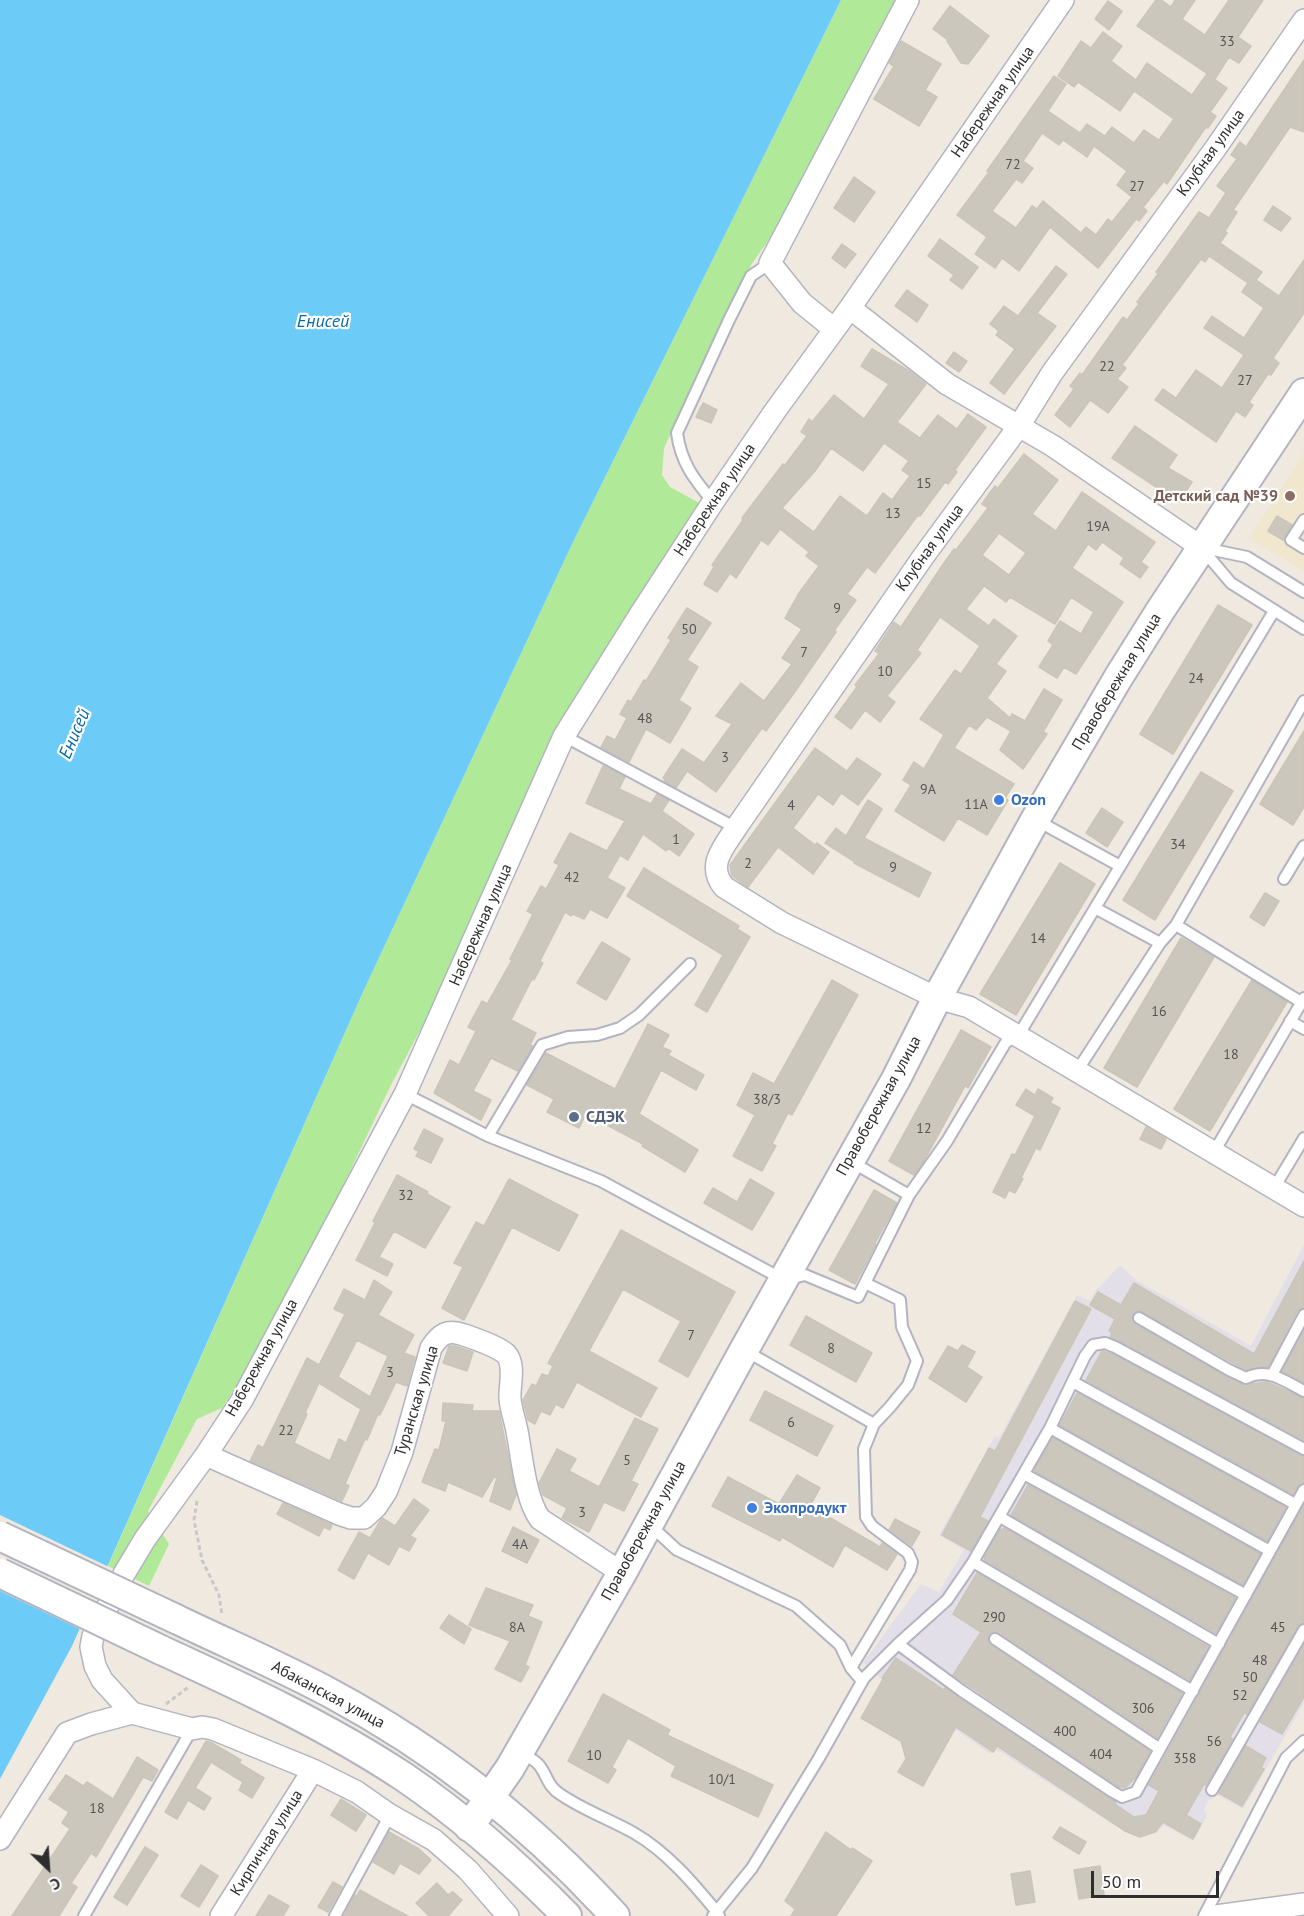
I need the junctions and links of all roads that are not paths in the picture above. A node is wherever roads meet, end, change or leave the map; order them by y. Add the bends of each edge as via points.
1 (908, 0) edge
2 (1063, 0) edge
3 (1304, 20) edge
4 (770, 263) junction
5 (850, 308) junction
6 (834, 329) junction
7 (1304, 393) edge
8 (1019, 426) junction
9 (713, 502) junction
10 (1304, 520) edge
11 (1201, 548) junction
12 (1304, 548) edge
13 (1304, 592) edge
14 (1274, 611) junction
15 (1304, 629) edge
16 (1304, 701) edge
17 (564, 736) junction
18 (1035, 820) junction
19 (736, 828) junction
20 (1304, 846) edge
21 (1120, 866) junction
22 (1284, 879) dead end
23 (1095, 908) junction
24 (1176, 925) junction
25 (1160, 943) junction
26 (690, 964) dead end
27 (937, 998) junction
28 (1303, 1000) edge
29 (1290, 1021) junction
30 (1304, 1029) edge
31 (1018, 1036) junction
32 (1077, 1071) junction
33 (405, 1094) junction
34 (488, 1136) junction
35 (1304, 1138) edge
36 (1214, 1152) junction
37 (850, 1161) junction
38 (1274, 1188) junction
39 (909, 1195) junction
40 (1304, 1206) edge
41 (784, 1280) junction
42 (865, 1282) junction
43 (1304, 1314) edge
44 (1139, 1318) dead end
45 (744, 1350) junction
46 (1272, 1375) junction
47 (1073, 1382) junction
48 (1304, 1391) edge
49 (874, 1424) junction
50 (1050, 1428) junction
51 (1304, 1449) edge
52 (206, 1455) junction
53 (1024, 1474) junction
54 (1304, 1490) edge
55 (1295, 1504) junction
56 (1000, 1517) junction
57 (649, 1523) junction
58 (0, 1536) edge
59 (1270, 1551) junction
60 (973, 1562) junction
61 (0, 1573) edge
62 (622, 1573) junction
63 (1246, 1595) junction
64 (1304, 1630) edge
65 (995, 1639) dead end
66 (898, 1644) junction
67 (1219, 1644) junction
68 (851, 1668) junction
69 (862, 1681) junction
70 (1193, 1691) junction
71 (132, 1713) junction
72 (192, 1729) junction
73 (1304, 1741) edge
74 (1160, 1749) junction
75 (519, 1752) junction
76 (314, 1770) junction
77 (1212, 1790) dead end
78 (489, 1798) junction
79 (390, 1815) junction
80 (469, 1827) junction
81 (0, 1839) edge
82 (1304, 1904) edge
83 (716, 1915) edge
84 (84, 1916) edge
85 (221, 1916) edge
86 (335, 1916) edge
87 (508, 1916) edge
88 (567, 1916) edge
89 (615, 1916) edge
90 (1204, 1916) edge
91 (1216, 1916) edge

1 - 4 street
2 - 5 street, Набережная улица
3 - 8 street, Клубная улица via 1052,373
4 - 6 street via 802,303
4 - 9 lane via 751,276 677,433 679,449 691,476
5 - 6 street, Набережная улица
5 - 8 street via 947,384
6 - 9 street, Набережная улица
7 - 11 street, Правобережная улица
8 - 11 street
8 - 19 street, Клубная улица via 922,556
9 - 17 street, Набережная улица
10 - 12 lane via 1291,540
11 - 13 lane via 1247,557
11 - 14 lane via 1231,583
11 - 18 street, Правобережная улица via 1118,678
14 - 15 lane
14 - 21 lane
16 - 24 lane
17 - 19 lane
17 - 33 street, Набережная улица
18 - 21 lane
18 - 27 street, Правобережная улица
19 - 27 street, Клубная улица via 717,859 717,879 724,886 782,923
20 - 22 lane
21 - 23 lane
23 - 25 lane
23 - 31 lane
24 - 25 lane
24 - 28 lane
25 - 32 lane
26 - 34 lane via 639,1015 620,1028 542,1045
27 - 31 street, Клубная улица via 969,1007
27 - 37 street, Правобережная улица
28 - 29 lane
29 - 30 lane
29 - 36 lane
31 - 32 street, Клубная улица
31 - 39 lane via 1006,1042 947,1141
32 - 36 street, Клубная улица
33 - 34 lane
33 - 52 street, Набережная улица via 242,1400
34 - 41 lane via 600,1181
35 - 38 lane
36 - 38 street, Клубная улица
37 - 39 lane
37 - 41 street, Правобережная улица
38 - 40 street, Клубная улица
39 - 42 lane
41 - 42 lane via 806,1275 858,1297
41 - 45 street, Правобережная улица
42 - 49 lane via 900,1300 902,1327 917,1361 908,1385
43 - 46 lane
44 - 46 lane via 1246,1378 1257,1373
45 - 49 lane
45 - 57 street, Правобережная улица
46 - 48 lane
47 - 50 lane
47 - 51 lane via 1093,1346 1106,1343
47 - 55 lane
49 - 68 lane via 864,1449 866,1517 908,1553 912,1562
50 - 53 lane
50 - 59 lane
52 - 62 street, Туранская улица via 339,1514 364,1518 386,1492 402,1452 430,1348 438,1336 457,1332 500,1351 509,1360 510,1400 534,1511 540,1519
52 - 71 street, Набережная улица via 145,1539 93,1636 91,1647 102,1680
53 - 56 lane
53 - 63 lane
54 - 55 lane
55 - 59 lane
56 - 60 lane
56 - 67 lane
57 - 62 street, Правобережная улица
57 - 68 lane via 677,1550 795,1606 840,1645
58 - 78 street, Абаканская улица, bridge via 341,1699 442,1762
59 - 63 lane
60 - 66 lane via 947,1600
60 - 70 lane
61 - 80 street, Абаканская улица, bridge via 280,1706 404,1777
62 - 75 street, Правобережная улица
63 - 67 lane
64 - 77 lane
65 - 74 lane
66 - 69 lane
66 - 74 lane via 962,1692 1122,1797 1136,1792
67 - 70 lane
68 - 69 lane
69 - 83 lane via 752,1868
70 - 74 lane
71 - 72 street
71 - 81 street via 67,1733
72 - 76 street via 213,1729
72 - 84 lane
73 - 90 lane via 1286,1758
75 - 78 street, Правобережная улица
75 - 83 lane via 540,1766 558,1794 635,1833 660,1852 686,1876
76 - 79 street
76 - 85 street, Кирпичная улица
78 - 80 street, Правобережная улица
78 - 89 street, Абаканская улица via 525,1827
79 - 86 lane
79 - 87 street via 434,1840 468,1870
80 - 88 street, Абаканская улица
82 - 91 street

